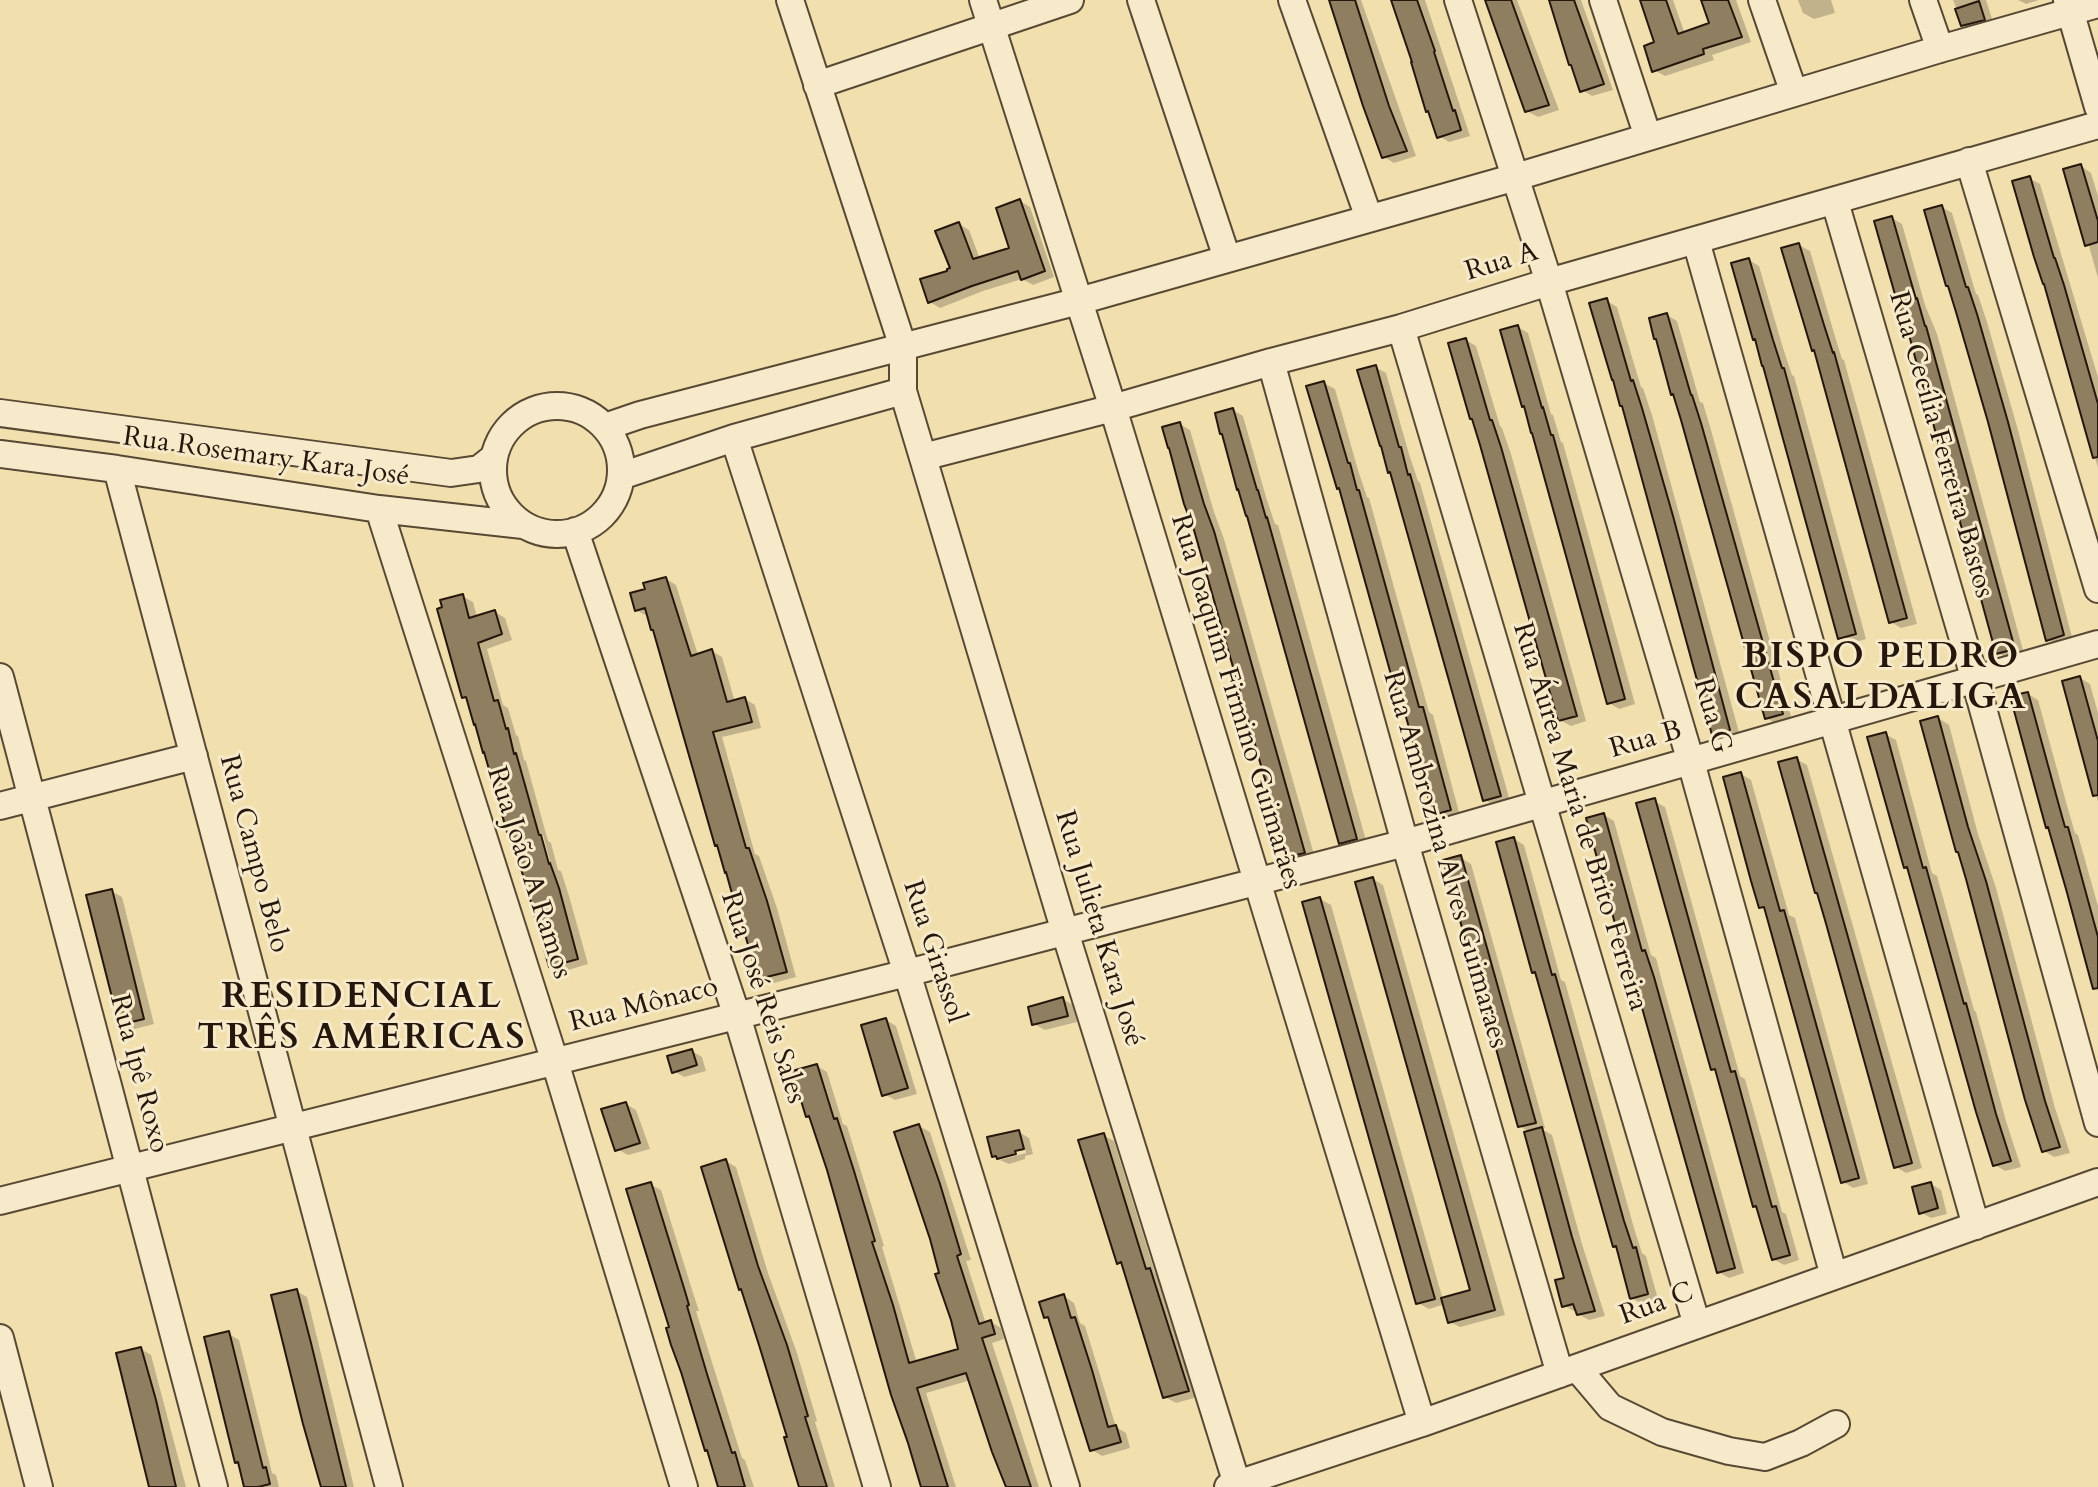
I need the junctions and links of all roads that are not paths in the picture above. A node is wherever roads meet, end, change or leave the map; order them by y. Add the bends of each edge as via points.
1 (790, 0) edge
2 (983, 0) edge
3 (1070, 0) edge
4 (1141, 0) edge
5 (1292, 0) edge
6 (1458, 0) edge
7 (1603, 0) edge
8 (1762, 0) edge
9 (1923, 0) edge
10 (2098, 4) edge
11 (2069, 6) edge
12 (991, 27) junction
13 (1940, 49) junction
14 (817, 85) junction
15 (1794, 93) junction
16 (2098, 107) edge
17 (2098, 125) edge
18 (1648, 137) junction
19 (1969, 161) junction
20 (1516, 177) junction
21 (1835, 202) junction
22 (1369, 218) junction
23 (1696, 241) junction
24 (1227, 258) junction
25 (1549, 282) junction
26 (1079, 301) junction
27 (1401, 328) junction
28 (903, 347) junction
29 (1271, 362) junction
30 (903, 391) junction
31 (1113, 408) junction
32 (0, 413) edge
33 (605, 427) junction
34 (734, 438) junction
35 (0, 454) edge
36 (923, 457) junction
37 (493, 458) junction
38 (117, 469) junction
39 (621, 476) junction
40 (379, 509) junction
41 (523, 525) junction
42 (575, 531) junction
43 (2098, 589) edge
44 (2098, 644) edge
45 (0, 677) edge
46 (1975, 680) junction
47 (1832, 721) junction
48 (194, 756) junction
49 (1691, 762) junction
50 (31, 797) junction
51 (1541, 804) junction
52 (0, 806) edge
53 (1405, 843) junction
54 (1256, 882) junction
55 (1065, 932) junction
56 (907, 973) junction
57 (737, 1016) junction
58 (555, 1062) junction
59 (2098, 1123) edge
60 (293, 1128) junction
61 (130, 1169) junction
62 (2098, 1182) edge
63 (0, 1201) edge
64 (1976, 1226) junction
65 (1834, 1276) junction
66 (1697, 1325) junction
67 (0, 1338) edge
68 (1569, 1371) junction
69 (1422, 1423) junction
70 (1836, 1424) dead end
71 (1233, 1485) edge
72 (39, 1487) edge
73 (214, 1487) edge
74 (389, 1487) edge
75 (684, 1487) edge
76 (877, 1487) edge
77 (1066, 1487) edge

1 - 14 street, Rua Julieta Kara José
2 - 12 street, Rua Joaquim Firmino Guimarães
3 - 12 street
4 - 24 street
5 - 22 street
6 - 20 street, Rua G
7 - 18 street
8 - 15 street
9 - 13 street
10 - 11 street
11 - 13 street
11 - 16 street
12 - 14 street
12 - 26 street, Rua Joaquim Firmino Guimarães
13 - 15 street
14 - 28 street, Rua Julieta Kara José
15 - 18 street
17 - 19 street, Rua A
18 - 20 street
19 - 21 street, Rua A
19 - 43 street
20 - 22 street
20 - 25 street, Rua G
21 - 23 street, Rua A
21 - 46 street, Rua Cecília Ferreira Bastos
22 - 24 street
23 - 25 street, Rua A
23 - 47 street
24 - 26 street
25 - 27 street, Rua A
25 - 49 street, Rua G
26 - 28 street
26 - 31 street, Rua Joaquim Firmino Guimarães
27 - 29 street, Rua A
27 - 51 street, Rua Áurea Maria de Brito Ferreira
28 - 30 street, Rua Julieta Kara José
28 - 33 street
29 - 31 street, Rua A
29 - 53 street, Rua Ambrozina Alves Guimaraes
30 - 34 street
30 - 36 street, Rua Julieta Kara José
31 - 36 street, Rua A
31 - 54 street, Rua Joaquim Firmino Guimarães
32 - 37 street, Rua Rosemary Kara José via 451,473 479,469
33 - 37 street via 575,408 540,408 509,426
33 - 39 street via 618,450
34 - 39 street
34 - 56 street, Rua Girassol
35 - 38 street, Rua Rosemary Kara José
36 - 55 street, Rua Julieta Kara José
37 - 41 street via 497,495
38 - 40 street, Rua Rosemary Kara José
38 - 48 street, Rua Campo Belo
39 - 42 street via 601,516
40 - 41 street, Rua Rosemary Kara José
40 - 58 street, Rua João A Ramos
41 - 42 street, Rua Rosemary Kara José via 557,534
42 - 57 street, Rua José Reis Sales
44 - 46 street, Rua B
45 - 50 street, Rua Ipê Roxo
46 - 47 street, Rua B
46 - 59 street, Rua Cecília Ferreira Bastos
47 - 49 street, Rua B
47 - 64 street
48 - 50 street
48 - 60 street, Rua Campo Belo
49 - 51 street, Rua B
49 - 65 street, Rua G
50 - 52 street
50 - 61 street, Rua Ipê Roxo
51 - 53 street, Rua B
51 - 66 street, Rua Áurea Maria de Brito Ferreira
53 - 54 street, Rua B
53 - 68 street, Rua Ambrozina Alves Guimaraes
54 - 55 street, Rua Mônaco
54 - 69 street, Rua Joaquim Firmino Guimarães
55 - 56 street, Rua Mônaco
55 - 71 street, Rua Julieta Kara José
56 - 57 street, Rua Mônaco
56 - 77 street, Rua Girassol
57 - 58 street, Rua Mônaco
57 - 76 street, Rua José Reis Sales
58 - 60 street, Rua Mônaco
58 - 75 street, Rua João A Ramos
60 - 61 street, Rua Mônaco
60 - 74 street, Rua Campo Belo
61 - 63 street, Rua Mônaco
61 - 73 street, Rua Ipê Roxo
62 - 64 street, Rua C
64 - 65 street, Rua C
65 - 66 street, Rua C
66 - 68 street, Rua C
67 - 72 street
68 - 69 street, Rua C
68 - 70 street via 1610,1407 1662,1432 1729,1451 1765,1457
69 - 71 street, Rua C

